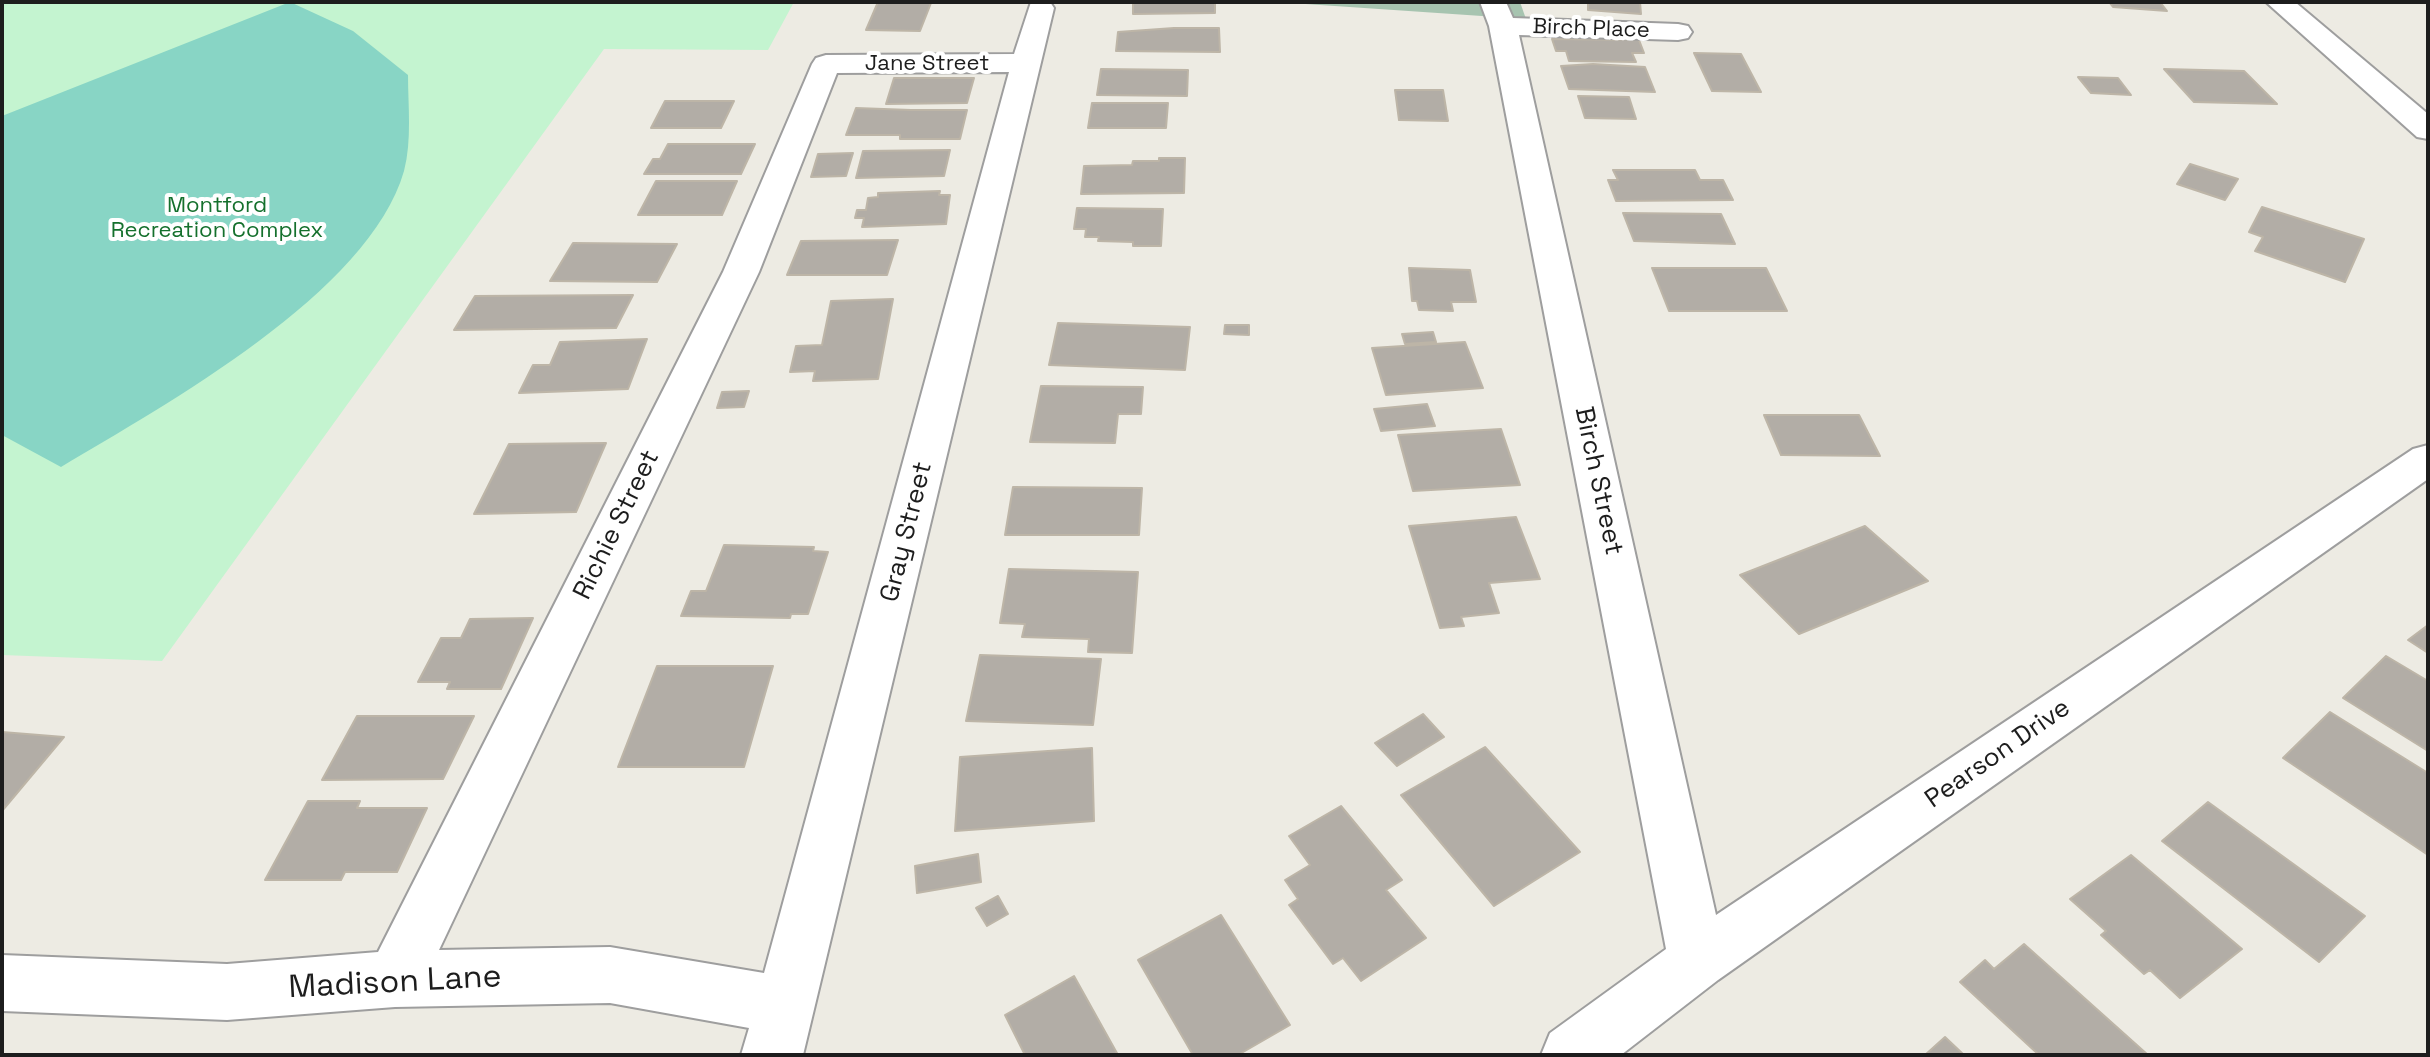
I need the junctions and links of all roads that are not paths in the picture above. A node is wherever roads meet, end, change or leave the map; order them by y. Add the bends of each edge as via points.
1 (2279, 2) edge
2 (1040, 8) dead end
3 (1498, 14) edge
4 (1678, 32) dead end
5 (1027, 63) junction
6 (826, 64) joint
7 (2428, 130) edge
8 (2428, 459) edge
9 (1697, 961) junction
10 (395, 979) junction
11 (2, 983) edge
12 (779, 1031) edge
13 (1572, 1055) edge

1 - 7 street
2 - 5 street, Gray Street
3 - 4 street, Birch Place
3 - 9 street, Birch Street
5 - 6 street, Jane Street
5 - 12 street, Gray Street
6 - 10 street, Richie Street via 741,272
8 - 9 street, Pearson Drive
9 - 13 street, Pearson Drive
10 - 11 street, Madison Lane via 227,992
10 - 12 street, Madison Lane via 610,975

